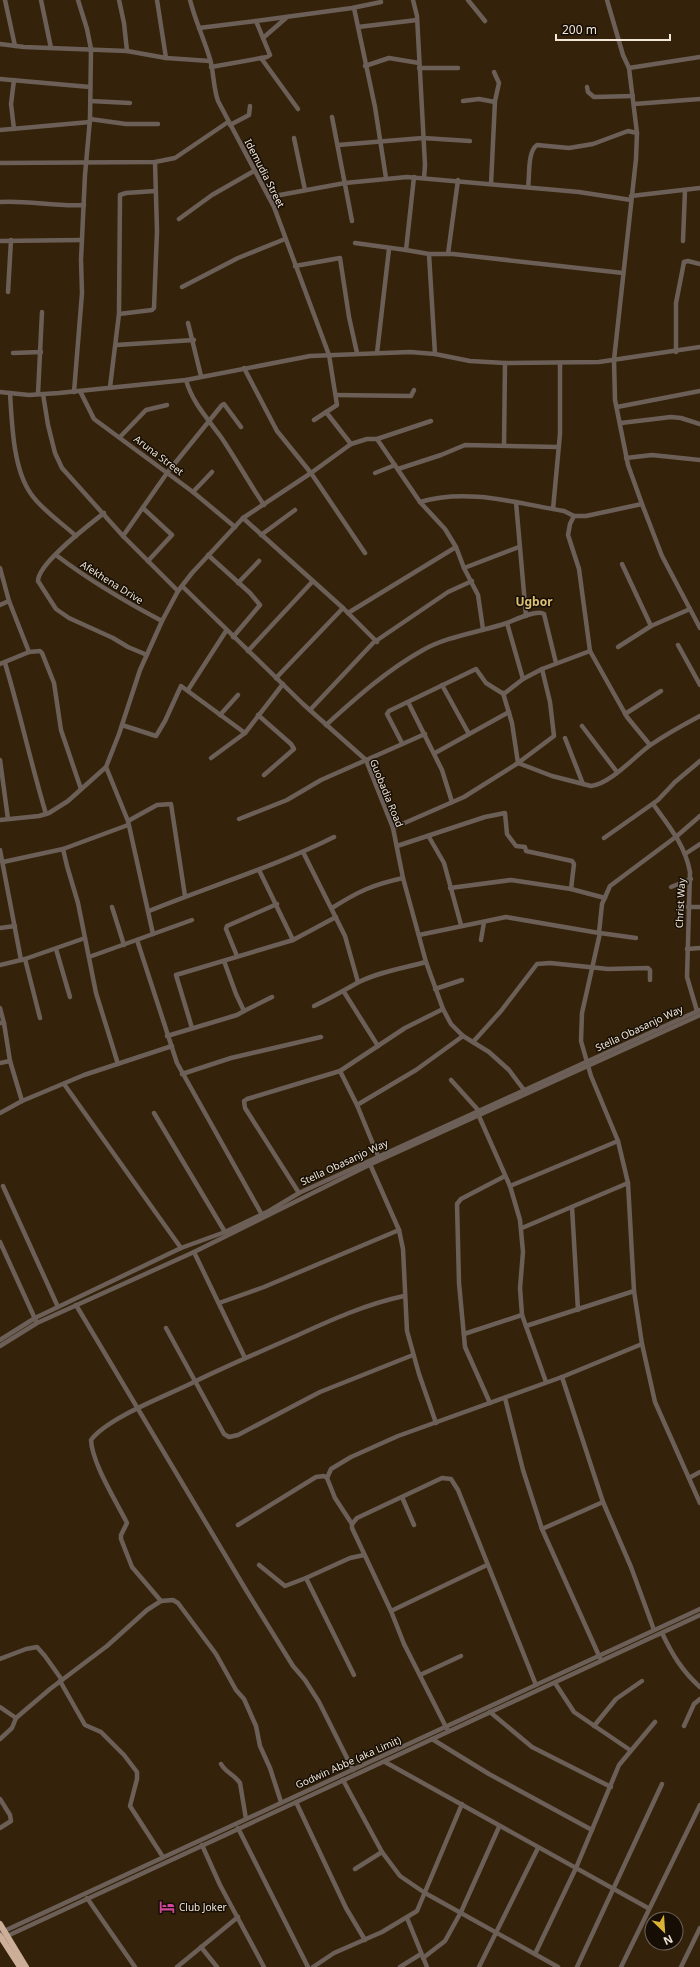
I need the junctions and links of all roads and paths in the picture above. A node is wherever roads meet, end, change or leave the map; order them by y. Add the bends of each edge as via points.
1 (5, 0) edge
2 (41, 0) edge
3 (78, 0) edge
4 (119, 0) edge
5 (157, 0) edge
6 (190, 0) edge
7 (413, 0) edge
8 (468, 0) edge
9 (607, 0) edge
10 (375, 2) edge
11 (381, 2) dead end
12 (354, 8) junction
13 (286, 18) junction
14 (417, 20) junction
15 (256, 21) junction
16 (485, 21) dead end
17 (358, 27) junction
18 (198, 28) junction
19 (263, 38) junction
20 (0, 44) edge
21 (15, 46) junction
22 (51, 48) junction
23 (91, 49) junction
24 (127, 51) junction
25 (700, 57) edge
26 (166, 58) junction
27 (261, 58) junction
28 (210, 61) junction
29 (365, 66) junction
30 (419, 66) junction
31 (211, 67) junction
32 (458, 68) dead end
33 (629, 68) junction
34 (494, 72) dead end
35 (0, 79) edge
36 (14, 80) junction
37 (90, 87) junction
38 (587, 87) dead end
39 (633, 96) junction
40 (700, 99) edge
41 (90, 100) junction
42 (463, 101) dead end
43 (495, 102) junction
44 (130, 103) dead end
45 (634, 104) junction
46 (250, 106) dead end
47 (298, 109) dead end
48 (332, 117) dead end
49 (90, 120) junction
50 (158, 124) dead end
51 (229, 124) junction
52 (14, 129) junction
53 (0, 130) edge
54 (637, 133) junction
55 (294, 138) dead end
56 (423, 138) junction
57 (380, 140) junction
58 (470, 141) dead end
59 (338, 145) junction
60 (86, 162) junction
61 (156, 162) junction
62 (0, 163) edge
63 (254, 171) junction
64 (414, 177) junction
65 (386, 178) junction
66 (424, 178) junction
67 (458, 180) junction
68 (345, 183) junction
69 (490, 184) junction
70 (528, 187) junction
71 (700, 188) edge
72 (305, 190) junction
73 (686, 190) junction
74 (155, 191) junction
75 (269, 197) junction
76 (631, 198) junction
77 (0, 202) edge
78 (84, 205) junction
79 (179, 219) dead end
80 (352, 221) dead end
81 (285, 239) junction
82 (0, 240) edge
83 (11, 240) junction
84 (82, 240) junction
85 (683, 241) dead end
86 (355, 243) dead end
87 (389, 249) junction
88 (406, 250) junction
89 (429, 254) junction
90 (448, 254) junction
91 (700, 264) edge
92 (295, 266) junction
93 (623, 273) junction
94 (182, 287) dead end
95 (8, 292) dead end
96 (42, 312) dead end
97 (119, 314) junction
98 (188, 324) dead end
99 (194, 340) junction
100 (116, 345) junction
101 (700, 347) edge
102 (41, 352) junction
103 (676, 352) junction
104 (13, 353) dead end
105 (377, 353) junction
106 (357, 354) junction
107 (435, 354) junction
108 (329, 355) junction
109 (614, 360) junction
110 (505, 363) junction
111 (560, 363) junction
112 (244, 368) junction
113 (201, 376) junction
114 (186, 380) junction
115 (110, 386) junction
116 (414, 390) dead end
117 (700, 390) edge
118 (80, 391) junction
119 (0, 392) edge
120 (74, 392) junction
121 (10, 393) junction
122 (40, 394) junction
123 (336, 395) junction
124 (167, 404) dead end
125 (616, 406) junction
126 (326, 412) junction
127 (314, 420) dead end
128 (431, 420) dead end
129 (208, 422) junction
130 (621, 423) junction
131 (700, 424) edge
132 (241, 427) dead end
133 (120, 437) junction
134 (377, 439) junction
135 (351, 444) junction
136 (504, 446) junction
137 (558, 447) junction
138 (626, 458) junction
139 (700, 460) edge
140 (396, 467) junction
141 (212, 472) dead end
142 (167, 473) junction
143 (311, 473) junction
144 (375, 473) dead end
145 (193, 492) junction
146 (420, 502) junction
147 (516, 502) junction
148 (642, 504) junction
149 (264, 505) junction
150 (143, 508) junction
151 (553, 509) junction
152 (296, 510) dead end
153 (104, 513) junction
154 (574, 516) junction
155 (243, 518) junction
156 (235, 527) junction
157 (261, 535) junction
158 (76, 536) junction
159 (123, 536) junction
160 (456, 547) junction
161 (519, 547) junction
162 (365, 553) dead end
163 (56, 555) junction
164 (208, 555) junction
165 (148, 561) junction
166 (259, 561) dead end
167 (622, 564) dead end
168 (0, 568) edge
169 (464, 568) junction
170 (472, 581) junction
171 (238, 582) junction
172 (312, 582) junction
173 (182, 586) junction
174 (178, 591) junction
175 (10, 601) junction
176 (0, 605) edge
177 (342, 608) junction
178 (690, 609) junction
179 (348, 613) junction
180 (526, 616) junction
181 (162, 621) junction
182 (698, 621) edge
183 (507, 623) junction
184 (651, 626) junction
185 (700, 628) edge
186 (483, 630) junction
187 (226, 631) junction
188 (233, 637) junction
189 (377, 642) junction
190 (678, 645) dead end
191 (618, 647) dead end
192 (590, 651) junction
193 (29, 652) junction
194 (248, 652) junction
195 (147, 655) junction
196 (556, 663) junction
197 (2, 664) edge
198 (542, 669) junction
199 (276, 678) junction
200 (523, 679) junction
201 (283, 684) junction
202 (442, 685) junction
203 (700, 685) edge
204 (188, 690) junction
205 (661, 691) dead end
206 (503, 693) junction
207 (238, 695) dead end
208 (408, 702) junction
209 (310, 710) junction
210 (510, 712) junction
211 (625, 714) junction
212 (220, 715) junction
213 (258, 715) junction
214 (700, 716) edge
215 (122, 725) junction
216 (326, 725) junction
217 (582, 726) dead end
218 (245, 733) junction
219 (425, 734) junction
220 (468, 734) junction
221 (565, 738) dead end
222 (402, 743) junction
223 (650, 746) junction
224 (434, 753) junction
225 (211, 758) dead end
226 (0, 760) edge
227 (366, 760) junction
228 (700, 761) edge
229 (518, 764) junction
230 (106, 767) junction
231 (618, 772) junction
232 (264, 775) dead end
233 (583, 784) junction
234 (81, 789) junction
235 (452, 802) junction
236 (654, 804) junction
237 (46, 814) junction
238 (700, 816) edge
239 (8, 819) junction
240 (239, 819) dead end
241 (0, 820) edge
242 (128, 823) junction
243 (393, 828) junction
244 (677, 836) junction
245 (334, 837) dead end
246 (430, 837) junction
247 (604, 838) dead end
248 (700, 844) edge
249 (396, 846) junction
250 (63, 849) junction
251 (0, 850) edge
252 (303, 852) junction
253 (685, 854) junction
254 (3, 862) junction
255 (259, 870) junction
256 (403, 878) junction
257 (691, 879) junction
258 (672, 887) dead end
259 (450, 888) junction
260 (571, 888) junction
261 (185, 896) junction
262 (605, 898) junction
263 (277, 904) junction
264 (112, 907) dead end
265 (688, 907) junction
266 (332, 908) junction
267 (700, 908) edge
268 (149, 911) junction
269 (336, 917) junction
270 (192, 920) dead end
271 (484, 922) junction
272 (461, 925) junction
273 (16, 926) junction
274 (0, 928) edge
275 (600, 933) junction
276 (153, 934) junction
277 (418, 935) junction
278 (85, 938) junction
279 (636, 938) dead end
280 (137, 940) junction
281 (293, 940) junction
282 (481, 940) dead end
283 (124, 945) junction
284 (700, 948) edge
285 (56, 949) junction
286 (687, 949) junction
287 (237, 956) junction
288 (89, 957) junction
289 (24, 960) junction
290 (224, 960) junction
291 (426, 962) junction
292 (0, 965) edge
293 (592, 969) junction
294 (462, 980) dead end
295 (650, 980) dead end
296 (358, 982) junction
297 (435, 989) junction
298 (344, 992) junction
299 (272, 997) dead end
300 (70, 998) dead end
301 (314, 1006) dead end
302 (0, 1008) edge
303 (443, 1009) junction
304 (244, 1011) junction
305 (699, 1012) edge
306 (40, 1018) dead end
307 (2, 1023) edge
308 (192, 1028) junction
309 (168, 1036) junction
310 (463, 1036) junction
311 (321, 1037) dead end
312 (473, 1042) junction
313 (172, 1046) junction
314 (378, 1046) junction
315 (10, 1060) junction
316 (0, 1063) edge
317 (118, 1064) junction
318 (587, 1064) junction
319 (340, 1071) junction
320 (182, 1074) junction
321 (451, 1080) dead end
322 (64, 1084) junction
323 (534, 1088) junction
324 (524, 1090) junction
325 (22, 1102) junction
326 (357, 1105) junction
327 (0, 1113) edge
328 (154, 1113) dead end
329 (479, 1113) junction
330 (618, 1141) junction
331 (378, 1156) junction
332 (370, 1162) junction
333 (505, 1176) junction
334 (628, 1183) junction
335 (3, 1186) dead end
336 (510, 1186) junction
337 (300, 1193) junction
338 (572, 1207) junction
339 (273, 1210) junction
340 (261, 1213) junction
341 (522, 1228) junction
342 (398, 1230) junction
343 (225, 1232) junction
344 (0, 1242) edge
345 (181, 1248) junction
346 (194, 1252) junction
347 (634, 1291) junction
348 (404, 1296) junction
349 (219, 1302) junction
350 (76, 1304) junction
351 (58, 1307) junction
352 (578, 1310) junction
353 (522, 1314) junction
354 (36, 1321) junction
355 (526, 1326) junction
356 (166, 1328) dead end
357 (464, 1334) junction
358 (0, 1340) edge
359 (642, 1344) junction
360 (0, 1346) edge
361 (413, 1355) junction
362 (245, 1358) junction
363 (562, 1377) junction
364 (196, 1381) junction
365 (546, 1382) junction
366 (504, 1398) junction
367 (490, 1403) junction
368 (138, 1408) junction
369 (436, 1423) junction
370 (700, 1472) edge
371 (327, 1478) junction
372 (689, 1478) junction
373 (402, 1497) junction
374 (603, 1502) junction
375 (700, 1504) edge
376 (352, 1524) junction
377 (238, 1525) dead end
378 (414, 1525) dead end
379 (542, 1529) junction
380 (364, 1555) junction
381 (259, 1565) dead end
382 (487, 1565) junction
383 (306, 1578) junction
384 (161, 1601) junction
385 (700, 1609) edge
386 (391, 1611) junction
387 (700, 1615) edge
388 (654, 1630) junction
389 (662, 1632) junction
390 (1, 1656) edge
391 (461, 1656) dead end
392 (600, 1658) junction
393 (354, 1675) dead end
394 (420, 1675) junction
395 (61, 1680) junction
396 (642, 1681) dead end
397 (555, 1683) junction
398 (536, 1685) junction
399 (700, 1687) edge
400 (700, 1699) edge
401 (0, 1707) edge
402 (490, 1712) junction
403 (16, 1718) junction
404 (655, 1722) dead end
405 (594, 1726) junction
406 (684, 1726) dead end
407 (447, 1729) junction
408 (0, 1739) edge
409 (432, 1739) junction
410 (630, 1750) junction
411 (393, 1754) junction
412 (385, 1762) junction
413 (221, 1764) dead end
414 (353, 1770) junction
415 (343, 1780) junction
416 (662, 1784) dead end
417 (611, 1787) junction
418 (0, 1798) edge
419 (281, 1802) junction
420 (296, 1802) junction
421 (462, 1804) junction
422 (700, 1805) edge
423 (246, 1819) junction
424 (499, 1826) junction
425 (0, 1828) edge
426 (238, 1828) junction
427 (592, 1830) junction
428 (202, 1845) junction
429 (538, 1848) junction
430 (382, 1852) junction
431 (163, 1857) junction
432 (576, 1868) junction
433 (355, 1869) dead end
434 (614, 1887) junction
435 (425, 1893) junction
436 (87, 1898) junction
437 (648, 1908) junction
438 (461, 1912) junction
439 (238, 1917) junction
440 (407, 1918) junction
441 (0, 1924) edge
442 (700, 1928) edge
443 (497, 1933) junction
444 (2, 1935) edge
445 (365, 1940) junction
446 (201, 1947) junction
447 (534, 1954) junction
448 (422, 1956) junction
449 (20, 1967) edge
450 (26, 1967) edge
451 (135, 1967) edge
452 (177, 1967) edge
453 (217, 1967) edge
454 (264, 1967) edge
455 (308, 1967) edge
456 (312, 1967) edge
457 (400, 1967) edge
458 (427, 1967) edge
459 (479, 1967) edge
460 (558, 1967) edge
461 (577, 1967) edge
462 (621, 1967) edge
463 (680, 1967) edge

1 - 21 street
2 - 22 street
3 - 23 street
4 - 24 street
5 - 26 street
6 - 18 street, Idemudia Street
7 - 14 street
8 - 16 street
9 - 33 street
10 - 11 street
10 - 12 street
12 - 13 street
12 - 17 street
13 - 15 street
13 - 19 street
14 - 17 street
14 - 30 street
15 - 18 street
15 - 19 street
17 - 29 street
18 - 28 street, Idemudia Street
19 - 27 street via 270,53 268,57
20 - 21 street
21 - 22 street
22 - 23 street
23 - 24 street
23 - 37 street
24 - 26 street
25 - 33 street
26 - 28 street
27 - 31 street
27 - 47 street
28 - 31 street, Idemudia Street
29 - 30 street via 389,58
29 - 57 street
30 - 32 street
30 - 56 street
31 - 51 street, Idemudia Street via 214,90
33 - 39 street
34 - 43 street via 499,83
35 - 36 street
36 - 37 street
36 - 52 street via 11,104
37 - 41 street
38 - 39 street via 594,98
39 - 45 street
40 - 45 street
41 - 44 street
41 - 49 street
42 - 43 street via 479,99
43 - 69 street
45 - 54 street
46 - 51 street via 249,115
48 - 59 street
49 - 50 street
49 - 52 street
49 - 60 street
51 - 61 street via 175,158
51 - 63 street, Idemudia Street
52 - 53 street
54 - 70 street via 628,131 593,144 569,148 537,145 531,154
54 - 76 street
55 - 72 street
56 - 57 street
56 - 58 street
56 - 66 street
57 - 59 street
57 - 65 street
59 - 68 street
60 - 61 street
60 - 62 street
60 - 78 street
61 - 74 street
63 - 75 street, Idemudia Street
63 - 79 street via 212,195
64 - 65 street
64 - 66 street
64 - 88 street
65 - 68 street
66 - 67 street
67 - 69 street
67 - 90 street
68 - 72 street
68 - 80 street
69 - 70 street
70 - 76 street
71 - 73 street
72 - 75 street
73 - 76 street
73 - 85 street
74 - 97 street via 157,231 154,308
74 - 97 street via 126,193 120,196
75 - 81 street, Idemudia Street
76 - 93 street
77 - 78 street
78 - 84 street
81 - 92 street, Idemudia Street
81 - 94 street via 238,258
82 - 83 street
83 - 84 street
83 - 95 street
84 - 120 street via 80,331
86 - 87 street
87 - 88 street
87 - 105 street
88 - 89 street
89 - 90 street
89 - 107 street
90 - 93 street
91 - 103 street via 684,262 676,303
92 - 106 street via 340,258 348,317
92 - 108 street, Idemudia Street
93 - 109 street
96 - 102 street
97 - 100 street
98 - 99 street
99 - 100 street
99 - 113 street
100 - 115 street
101 - 103 street
102 - 104 street
102 - 122 street
103 - 109 street
105 - 106 street
105 - 107 street
106 - 108 street
107 - 110 street via 470,361
108 - 112 street
108 - 123 street, Idemudia Street
109 - 111 street
109 - 125 street
110 - 111 street
110 - 136 street
111 - 137 street via 561,408
112 - 113 street
112 - 143 street via 277,431
113 - 114 street
114 - 115 street
114 - 129 street
115 - 118 street
116 - 123 street via 411,396
117 - 125 street
118 - 120 street
118 - 133 street, Aruna Street via 94,419
119 - 121 street
120 - 122 street
121 - 122 street
121 - 158 street via 13,430 24,480 31,494
122 - 153 street via 55,453 62,468
123 - 126 street via 337,405
124 - 133 street via 146,410
125 - 130 street
126 - 127 street
126 - 135 street
128 - 134 street
129 - 132 street via 224,404
129 - 142 street
129 - 149 street via 220,436
130 - 131 street via 671,417
130 - 138 street
133 - 142 street, Aruna Street
134 - 135 street
134 - 140 street
135 - 143 street
136 - 137 street
136 - 140 street via 465,445 441,455
137 - 151 street
138 - 139 street via 652,455
138 - 148 street
140 - 144 street
140 - 146 street
141 - 145 street
142 - 145 street, Aruna Street
142 - 150 street
143 - 149 street
143 - 162 street
145 - 156 street, Aruna Street
146 - 147 street via 455,495
146 - 160 street via 445,529
147 - 151 street
147 - 161 street
148 - 154 street via 592,515
148 - 178 street via 662,556
149 - 155 street
150 - 159 street
150 - 165 street via 172,535
151 - 154 street
152 - 157 street
153 - 158 street
153 - 159 street
154 - 192 street via 568,535 576,553 582,584
155 - 156 street
155 - 157 street
156 - 164 street
157 - 172 street
158 - 163 street
159 - 165 street
160 - 169 street
160 - 179 street
161 - 169 street
161 - 180 street
163 - 181 street, Afekhena Drive via 113,595
163 - 195 street via 40,572 38,581 56,609 68,618
164 - 171 street
164 - 173 street
165 - 174 street
166 - 171 street
167 - 184 street
168 - 175 street
169 - 170 street
170 - 186 street via 478,595
170 - 189 street via 424,607
171 - 188 street via 260,605
172 - 177 street
172 - 194 street
173 - 174 street
173 - 187 street, Guobadia Road
174 - 181 street
175 - 176 street
175 - 193 street
177 - 179 street
177 - 199 street
178 - 182 street
178 - 184 street
179 - 189 street
180 - 183 street
180 - 196 street via 540,612 544,614
181 - 195 street
182 - 185 street
183 - 186 street
183 - 200 street
184 - 191 street
186 - 216 street via 424,650 359,696
187 - 188 street, Guobadia Road
187 - 204 street
188 - 194 street, Guobadia Road
189 - 209 street via 373,643
190 - 203 street
192 - 196 street
192 - 211 street
193 - 197 street
193 - 234 street via 40,651 54,683 61,730
194 - 199 street, Guobadia Road
195 - 215 street
196 - 198 street
197 - 237 street
198 - 200 street
198 - 229 street via 550,702 554,736
199 - 201 street, Guobadia Road
200 - 206 street
201 - 209 street, Guobadia Road
201 - 213 street
202 - 206 street via 476,669 486,683
202 - 208 street
202 - 220 street
204 - 212 street
204 - 215 street via 182,686 156,736
205 - 211 street
206 - 210 street
207 - 212 street
208 - 219 street
208 - 222 street via 387,714
209 - 216 street, Guobadia Road
210 - 220 street
210 - 229 street
211 - 223 street
212 - 218 street
213 - 218 street
213 - 232 street via 294,749
214 - 223 street
215 - 230 street
216 - 227 street, Guobadia Road
217 - 231 street
218 - 225 street
219 - 222 street
219 - 224 street
220 - 224 street
221 - 233 street
222 - 227 street
223 - 231 street
224 - 235 street
226 - 239 street
227 - 240 street via 321,780 287,800
227 - 243 street, Guobadia Road
228 - 236 street
229 - 233 street
229 - 235 street
230 - 234 street
230 - 242 street
231 - 233 street via 596,786
234 - 237 street
235 - 243 street
236 - 244 street, Christ Way
236 - 247 street
237 - 239 street
238 - 244 street
239 - 241 street
242 - 250 street
242 - 261 street via 157,805 171,804
242 - 268 street
243 - 249 street, Guobadia Road
244 - 253 street, Christ Way
244 - 262 street via 610,886
245 - 252 street
246 - 249 street
246 - 259 street via 444,863
246 - 260 street via 485,817 505,813 507,834 516,846 525,847 526,851 536,854 572,861 574,864
248 - 253 street
249 - 256 street, Guobadia Road
250 - 254 street
250 - 278 street
251 - 254 street
252 - 255 street
252 - 266 street
253 - 257 street, Christ Way
254 - 273 street
255 - 261 street
255 - 263 street
256 - 266 street via 359,891
256 - 277 street, Guobadia Road
257 - 258 street
257 - 265 street, Christ Way
259 - 260 street via 511,880
259 - 272 street
260 - 262 street
261 - 268 street
262 - 275 street
263 - 281 street
263 - 287 street via 227,926
264 - 283 street
265 - 267 street
265 - 286 street, Christ Way
266 - 269 street
268 - 276 street
269 - 281 street
269 - 296 street via 345,936
270 - 276 street
271 - 272 street
271 - 275 street via 506,917
271 - 282 street
272 - 277 street
273 - 274 street
273 - 289 street
275 - 279 street
275 - 293 street
276 - 280 street
277 - 291 street, Guobadia Road
278 - 285 street
278 - 288 street
280 - 283 street
280 - 309 street
281 - 287 street
283 - 288 street
284 - 286 street
285 - 289 street
285 - 300 street
286 - 305 street, Christ Way via 687,977
287 - 290 street
288 - 317 street via 96,993
289 - 292 street
289 - 306 street
290 - 304 street
290 - 308 street via 176,975
291 - 296 street
291 - 297 street, Guobadia Road
293 - 295 street via 648,968
293 - 312 street via 550,963 537,964
293 - 318 street via 582,1012 581,1041
294 - 297 street
296 - 298 street
297 - 303 street, Guobadia Road
298 - 301 street
298 - 314 street
299 - 304 street
302 - 307 street
303 - 310 street, Guobadia Road via 451,1024
303 - 314 street via 405,1028
304 - 308 street
305 - 318 street, Stella Obasanjo Way
307 - 315 street
308 - 309 street
309 - 313 street
310 - 312 street, Guobadia Road
310 - 326 street via 416,1070
311 - 320 street via 231,1058
312 - 324 street, Guobadia Road via 509,1070
313 - 317 street
313 - 320 street
314 - 319 street
315 - 316 street
315 - 325 street
317 - 322 street
318 - 323 street, Stella Obasanjo Way
318 - 330 street
319 - 326 street
319 - 337 street via 244,1101 245,1108
320 - 340 street
321 - 329 street
322 - 325 street
322 - 345 street
323 - 324 street, Stella Obasanjo Way
323 - 329 street
324 - 329 street, Stella Obasanjo Way
325 - 327 street
326 - 331 street
328 - 343 street
329 - 331 street, Stella Obasanjo Way
329 - 332 street
329 - 333 street
330 - 334 street
330 - 336 street
331 - 332 street, Stella Obasanjo Way
332 - 337 street, Stella Obasanjo Way
332 - 339 street
332 - 342 street
333 - 336 street
333 - 357 street via 456,1204
334 - 338 street
334 - 347 street
335 - 351 street
336 - 341 street
337 - 339 street, Stella Obasanjo Way
338 - 341 street
338 - 352 street
339 - 340 street, Stella Obasanjo Way
339 - 346 street
340 - 343 street, Stella Obasanjo Way
341 - 353 street
342 - 348 street via 403,1249
342 - 349 street via 264,1287
343 - 345 street, Stella Obasanjo Way
344 - 354 street
345 - 351 street, Stella Obasanjo Way
346 - 349 street
346 - 350 street
347 - 352 street
347 - 359 street
348 - 361 street via 407,1331
348 - 362 street via 338,1317
349 - 362 street
350 - 354 street
350 - 368 street
351 - 354 street, Stella Obasanjo Way
352 - 355 street
353 - 355 street
353 - 357 street
354 - 358 street, Stella Obasanjo Way
354 - 360 street
355 - 365 street
356 - 364 street
357 - 367 street via 465,1346
359 - 363 street
359 - 372 street via 655,1402
361 - 364 street via 320,1392 229,1438 224,1434
361 - 369 street
362 - 364 street
363 - 365 street
363 - 374 street
364 - 368 street
365 - 366 street
366 - 367 street
366 - 379 street
367 - 369 street
368 - 384 street via 103,1428 91,1440 91,1446 127,1522 121,1539 132,1567
368 - 414 street via 293,1666 319,1702
369 - 371 street via 351,1457 331,1469
370 - 372 street
371 - 376 street via 335,1498
371 - 377 street via 316,1477
372 - 375 street
373 - 376 street via 357,1518
373 - 378 street
373 - 382 street via 442,1478 451,1479 458,1490
374 - 379 street
374 - 388 street
376 - 380 street
379 - 392 street
380 - 383 street via 350,1558
380 - 386 street
381 - 383 street via 285,1586
382 - 386 street
382 - 398 street
383 - 393 street
384 - 395 street
384 - 419 street via 173,1600 178,1603 216,1654 236,1690 244,1699 256,1726 260,1746
385 - 388 street, Godwin Abbe (aka Limit)
386 - 394 street
387 - 389 street, Godwin Abbe (aka Limit)
388 - 392 street, Godwin Abbe (aka Limit)
389 - 392 street, Godwin Abbe (aka Limit)
389 - 399 street via 674,1658 687,1676
390 - 395 street via 37,1647
391 - 394 street
392 - 397 street, Godwin Abbe (aka Limit)
392 - 398 street, Godwin Abbe (aka Limit)
394 - 407 street
395 - 403 street
395 - 431 street via 86,1725 101,1732 124,1754 137,1772 130,1806
396 - 405 street via 616,1699
397 - 402 street, Godwin Abbe (aka Limit)
397 - 405 street via 569,1707
398 - 407 street, Godwin Abbe (aka Limit)
400 - 406 street via 694,1704
401 - 403 street
402 - 407 street, Godwin Abbe (aka Limit)
402 - 417 street via 532,1747
403 - 408 street via 12,1728
404 - 410 street
405 - 410 street
407 - 409 street, Godwin Abbe (aka Limit)
407 - 411 street, Godwin Abbe (aka Limit)
409 - 411 street, Godwin Abbe (aka Limit)
409 - 427 street via 489,1774
410 - 417 street via 619,1765
411 - 412 street, Godwin Abbe (aka Limit)
411 - 414 street, Godwin Abbe (aka Limit)
412 - 415 street, Godwin Abbe (aka Limit)
412 - 421 street
413 - 423 street via 240,1783
414 - 419 street, Godwin Abbe (aka Limit)
415 - 420 street, Godwin Abbe (aka Limit)
415 - 430 street
416 - 434 street
417 - 427 street
418 - 425 street via 11,1821
419 - 423 street, Godwin Abbe (aka Limit)
420 - 426 street, Godwin Abbe (aka Limit)
420 - 445 street via 346,1908
421 - 424 street
421 - 435 street
422 - 437 street
423 - 431 street, Godwin Abbe (aka Limit)
424 - 429 street
424 - 438 street
426 - 428 street, Godwin Abbe (aka Limit)
426 - 455 street
427 - 432 street
428 - 436 street, Godwin Abbe (aka Limit)
428 - 439 street
429 - 432 street
429 - 443 street
430 - 433 street
430 - 435 street via 400,1876
431 - 444 street, Godwin Abbe (aka Limit)
432 - 434 street
432 - 447 street
434 - 437 street
434 - 461 street
435 - 438 street
435 - 440 street via 418,1910
436 - 444 street, Godwin Abbe (aka Limit)
436 - 451 street
437 - 462 street
438 - 443 street
438 - 448 street via 445,1941
439 - 446 street
439 - 454 street
440 - 445 street
440 - 448 street
441 - 444 highway
442 - 463 street
443 - 447 street
443 - 459 street
444 - 449 highway
444 - 450 highway
445 - 456 street via 334,1953
446 - 452 street
446 - 453 street
447 - 460 street
448 - 457 street
448 - 458 street

